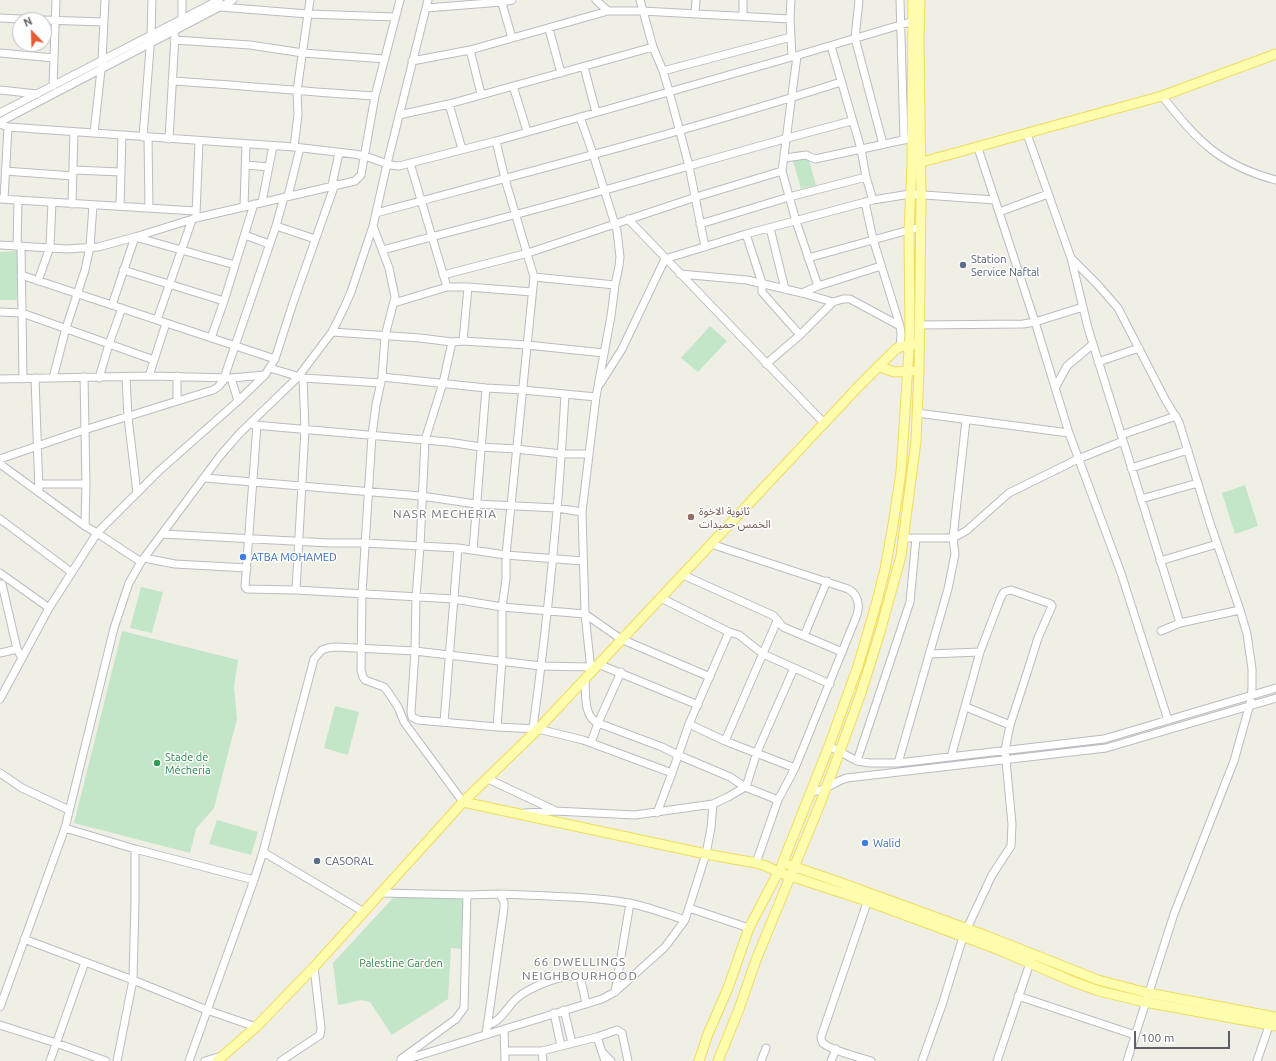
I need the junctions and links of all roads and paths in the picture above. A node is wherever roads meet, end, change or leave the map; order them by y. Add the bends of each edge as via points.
1 (56, 0) edge
2 (105, 0) edge
3 (152, 0) edge
4 (182, 0) edge
5 (233, 0) edge
6 (310, 0) edge
7 (400, 0) edge
8 (428, 0) edge
9 (512, 0) edge
10 (640, 0) edge
11 (696, 0) edge
12 (743, 0) edge
13 (791, 0) edge
14 (859, 0) edge
15 (900, 0) edge
16 (913, 0) edge
17 (920, 0) edge
18 (501, 1) edge
19 (599, 1) edge
20 (219, 4) edge
21 (426, 8) junction
22 (608, 11) junction
23 (642, 11) junction
24 (308, 14) junction
25 (695, 14) junction
26 (742, 16) junction
27 (395, 17) junction
28 (0, 18) edge
29 (12, 19) edge
30 (790, 19) junction
31 (182, 20) junction
32 (916, 20) junction
33 (52, 21) edge
34 (56, 21) junction
35 (104, 22) junction
36 (900, 25) junction
37 (549, 29) junction
38 (175, 30) junction
39 (791, 37) junction
40 (512, 38) junction
41 (856, 38) junction
42 (151, 39) junction
43 (174, 40) junction
44 (831, 46) junction
45 (653, 47) junction
46 (470, 50) junction
47 (0, 53) edge
48 (303, 53) junction
49 (1276, 54) edge
50 (901, 56) junction
51 (912, 56) junction
52 (794, 57) junction
53 (54, 58) junction
54 (385, 60) junction
55 (102, 61) junction
56 (412, 61) junction
57 (584, 67) junction
58 (101, 69) junction
59 (663, 71) junction
60 (561, 73) junction
61 (172, 81) junction
62 (841, 82) junction
63 (53, 86) junction
64 (513, 86) junction
65 (0, 90) edge
66 (297, 91) junction
67 (669, 91) junction
68 (37, 94) junction
69 (481, 94) junction
70 (375, 96) junction
71 (1162, 96) junction
72 (791, 98) junction
73 (449, 104) junction
74 (596, 112) junction
75 (0, 114) edge
76 (399, 115) junction
77 (580, 117) junction
78 (852, 121) junction
79 (0, 123) edge
80 (8, 127) junction
81 (680, 130) junction
82 (527, 131) junction
83 (74, 132) junction
84 (94, 133) junction
85 (1027, 134) junction
86 (122, 135) junction
87 (145, 137) junction
88 (787, 137) junction
89 (169, 138) junction
90 (908, 139) junction
91 (199, 141) junction
92 (496, 141) junction
93 (246, 144) junction
94 (883, 144) junction
95 (273, 146) junction
96 (297, 148) junction
97 (978, 148) junction
98 (462, 149) junction
99 (861, 150) junction
100 (339, 153) junction
101 (593, 154) junction
102 (364, 156) junction
103 (784, 158) junction
104 (410, 163) junction
105 (387, 164) junction
106 (916, 164) junction
107 (246, 165) junction
108 (690, 166) junction
109 (269, 167) junction
110 (5, 171) junction
111 (782, 171) junction
112 (121, 172) junction
113 (73, 173) junction
114 (866, 177) junction
115 (505, 178) junction
116 (1276, 180) edge
117 (334, 185) junction
118 (604, 191) junction
119 (910, 194) junction
120 (1048, 194) junction
121 (921, 196) junction
122 (286, 197) junction
123 (696, 197) junction
124 (789, 198) junction
125 (2, 199) edge
126 (18, 200) junction
127 (873, 200) junction
128 (995, 200) junction
129 (420, 201) junction
130 (52, 202) junction
131 (865, 202) junction
132 (258, 203) junction
133 (72, 204) junction
134 (93, 205) junction
135 (120, 206) junction
136 (244, 207) junction
137 (149, 208) junction
138 (999, 212) junction
139 (376, 213) junction
140 (516, 215) junction
141 (195, 216) junction
142 (628, 219) junction
143 (796, 221) junction
144 (615, 224) junction
145 (700, 224) junction
146 (276, 226) junction
147 (373, 226) junction
148 (920, 227) junction
149 (770, 228) junction
150 (909, 230) junction
151 (746, 234) junction
152 (245, 235) junction
153 (431, 236) junction
154 (134, 237) junction
155 (315, 239) junction
156 (873, 240) junction
157 (269, 244) junction
158 (0, 245) edge
159 (19, 246) junction
160 (50, 247) junction
161 (705, 247) junction
162 (90, 248) junction
163 (182, 250) junction
164 (383, 250) junction
165 (528, 253) junction
166 (808, 258) junction
167 (1071, 258) junction
168 (665, 259) junction
169 (236, 265) junction
170 (881, 266) junction
171 (123, 270) junction
172 (680, 274) junction
173 (21, 275) junction
174 (443, 275) junction
175 (534, 277) junction
176 (38, 281) junction
177 (762, 283) junction
178 (170, 284) junction
179 (615, 285) junction
180 (818, 286) junction
181 (447, 287) junction
182 (468, 287) junction
183 (785, 289) junction
184 (532, 292) junction
185 (77, 293) junction
186 (802, 293) junction
187 (224, 301) junction
188 (833, 302) junction
189 (394, 303) junction
190 (112, 305) junction
191 (1083, 307) junction
192 (122, 308) junction
193 (0, 312) edge
194 (22, 313) junction
195 (157, 320) junction
196 (1035, 322) junction
197 (166, 323) junction
198 (900, 326) junction
199 (919, 326) junction
200 (66, 328) junction
201 (332, 332) junction
202 (800, 335) junction
203 (384, 336) junction
204 (211, 338) junction
205 (463, 341) junction
206 (452, 342) junction
207 (109, 344) junction
208 (909, 344) junction
209 (919, 344) junction
210 (1093, 344) junction
211 (234, 346) junction
212 (527, 346) junction
213 (900, 347) junction
214 (1139, 348) junction
215 (604, 353) junction
216 (275, 359) junction
217 (154, 360) junction
218 (1098, 362) junction
219 (766, 364) junction
220 (878, 366) junction
221 (270, 368) junction
222 (919, 371) junction
223 (907, 372) junction
224 (265, 375) junction
225 (149, 376) junction
226 (176, 376) junction
227 (84, 377) junction
228 (126, 377) junction
229 (301, 377) junction
230 (35, 378) junction
231 (53, 378) junction
232 (99, 378) junction
233 (223, 378) junction
234 (231, 378) junction
235 (0, 379) edge
236 (23, 379) junction
237 (381, 380) junction
238 (443, 383) junction
239 (599, 385) junction
240 (486, 388) junction
241 (1055, 388) junction
242 (523, 390) junction
243 (565, 394) junction
244 (596, 397) junction
245 (177, 401) junction
246 (238, 402) junction
247 (917, 413) junction
248 (128, 416) junction
249 (1176, 416) junction
250 (966, 420) junction
251 (249, 424) junction
252 (825, 424) junction
253 (257, 425) junction
254 (305, 429) junction
255 (84, 430) junction
256 (1069, 433) junction
257 (372, 435) junction
258 (1122, 438) junction
259 (424, 440) junction
260 (38, 446) junction
261 (481, 447) junction
262 (516, 449) junction
263 (1188, 450) junction
264 (562, 454) junction
265 (589, 454) junction
266 (0, 459) edge
267 (1078, 459) junction
268 (0, 464) edge
269 (1131, 468) junction
270 (205, 478) junction
271 (253, 482) junction
272 (1198, 483) junction
273 (39, 484) junction
274 (86, 484) junction
275 (301, 486) junction
276 (368, 491) junction
277 (39, 492) junction
278 (137, 493) junction
279 (421, 496) junction
280 (1141, 499) junction
281 (476, 504) junction
282 (511, 506) junction
283 (557, 508) junction
284 (582, 512) junction
285 (0, 519) edge
286 (84, 526) junction
287 (97, 533) junction
288 (163, 534) junction
289 (904, 538) junction
290 (916, 538) junction
291 (953, 538) junction
292 (249, 539) junction
293 (298, 541) junction
294 (365, 543) junction
295 (711, 544) junction
296 (1217, 544) junction
297 (420, 547) junction
298 (458, 548) junction
299 (473, 550) junction
300 (506, 555) junction
301 (553, 558) junction
302 (143, 560) junction
303 (583, 561) junction
304 (1160, 561) junction
305 (247, 568) junction
306 (71, 572) junction
307 (0, 573) edge
308 (682, 575) junction
309 (10, 580) junction
310 (827, 581) junction
311 (1, 585) edge
312 (296, 590) junction
313 (362, 594) junction
314 (416, 597) junction
315 (661, 598) junction
316 (454, 599) junction
317 (502, 607) junction
318 (49, 608) junction
319 (1240, 610) junction
320 (547, 612) junction
321 (585, 614) junction
322 (777, 621) junction
323 (1180, 623) junction
324 (1161, 630) dead end
325 (729, 632) junction
326 (804, 636) junction
327 (621, 639) junction
328 (361, 648) junction
329 (17, 649) junction
330 (415, 651) junction
331 (0, 652) edge
332 (842, 652) junction
333 (980, 652) junction
334 (449, 654) junction
335 (763, 654) junction
336 (929, 654) junction
337 (22, 658) junction
338 (502, 660) junction
339 (541, 666) junction
340 (794, 668) junction
341 (591, 670) junction
342 (621, 672) junction
343 (710, 677) junction
344 (9, 682) junction
345 (0, 684) edge
346 (830, 684) junction
347 (1276, 688) edge
348 (1252, 696) junction
349 (1276, 698) edge
350 (0, 699) edge
351 (698, 705) junction
352 (1250, 706) junction
353 (966, 707) junction
354 (1168, 720) junction
355 (444, 722) junction
356 (598, 722) junction
357 (689, 724) junction
358 (1010, 725) junction
359 (497, 727) junction
360 (535, 728) junction
361 (725, 741) junction
362 (591, 743) junction
363 (829, 746) junction
364 (1005, 750) junction
365 (757, 752) junction
366 (840, 752) junction
367 (678, 755) junction
368 (951, 757) junction
369 (1005, 760) junction
370 (857, 761) junction
371 (898, 763) junction
372 (795, 768) junction
373 (0, 773) edge
374 (672, 773) junction
375 (488, 779) junction
376 (746, 787) junction
377 (826, 789) junction
378 (811, 791) junction
379 (778, 800) junction
380 (463, 802) junction
381 (713, 804) junction
382 (69, 810) junction
383 (555, 811) junction
384 (657, 813) junction
385 (519, 814) junction
386 (65, 828) junction
387 (135, 849) junction
388 (263, 852) junction
389 (706, 854) junction
390 (756, 863) junction
391 (780, 868) junction
392 (792, 871) junction
393 (254, 880) junction
394 (381, 893) junction
395 (500, 894) junction
396 (466, 895) junction
397 (869, 897) junction
398 (630, 903) junction
399 (689, 908) junction
400 (364, 912) junction
401 (685, 920) junction
402 (749, 928) junction
403 (965, 933) junction
404 (24, 939) junction
405 (740, 954) junction
406 (1031, 959) junction
407 (756, 960) junction
408 (85, 962) junction
409 (314, 967) junction
410 (133, 980) junction
411 (615, 992) junction
412 (1148, 993) junction
413 (1018, 996) junction
414 (1145, 1002) junction
415 (586, 1004) junction
416 (0, 1007) edge
417 (207, 1010) junction
418 (564, 1010) junction
419 (554, 1013) junction
420 (1273, 1021) edge
421 (0, 1025) edge
422 (487, 1025) junction
423 (256, 1028) junction
424 (504, 1030) junction
425 (486, 1035) junction
426 (1135, 1035) junction
427 (597, 1037) junction
428 (56, 1042) junction
429 (572, 1044) junction
430 (561, 1046) junction
431 (766, 1048) dead end
432 (836, 1049) junction
433 (506, 1051) junction
434 (542, 1051) junction
435 (603, 1053) junction
436 (220, 1059) edge
437 (50, 1061) edge
438 (106, 1061) edge
439 (117, 1061) edge
440 (189, 1061) edge
441 (204, 1061) edge
442 (281, 1061) edge
443 (397, 1061) edge
444 (401, 1061) edge
445 (506, 1061) edge
446 (543, 1061) edge
447 (605, 1061) edge
448 (612, 1061) edge
449 (628, 1061) edge
450 (699, 1061) edge
451 (718, 1061) edge
452 (761, 1061) edge
453 (831, 1061) edge
454 (871, 1061) edge
455 (922, 1061) edge
456 (997, 1061) edge
457 (1127, 1061) edge
458 (1257, 1061) edge

1 - 34 street
2 - 35 street
3 - 42 street
4 - 31 street
5 - 20 street
6 - 24 street
7 - 27 street
8 - 21 street
9 - 18 street
10 - 23 street
11 - 25 street
12 - 26 street
13 - 30 street
14 - 41 street
15 - 36 street
16 - 32 main road
17 - 32 main road
18 - 21 street
18 - 40 street
19 - 22 street
20 - 24 street
20 - 31 street via 207,6
20 - 38 street
21 - 56 street
22 - 23 street
22 - 37 street
23 - 25 street
23 - 45 street
24 - 27 street
24 - 48 street
25 - 26 street
26 - 30 street
27 - 54 street
28 - 29 street
30 - 39 street
31 - 42 street
32 - 36 street
32 - 51 main road
32 - 106 main road
33 - 34 street
34 - 35 street
34 - 53 street
35 - 55 street
36 - 41 street
36 - 50 street
37 - 40 street
37 - 60 street
38 - 42 street
38 - 43 street
39 - 52 street
39 - 59 street
40 - 46 street
41 - 44 street
41 - 94 street
42 - 55 street
42 - 58 street
42 - 87 street
43 - 48 street via 250,45
43 - 61 street
44 - 52 street
44 - 62 street
45 - 57 street
45 - 59 street
46 - 56 street
46 - 69 street
47 - 53 street
48 - 54 street
48 - 66 street
49 - 71 main road
50 - 51 street
50 - 90 street
51 - 90 main road
52 - 67 street
52 - 72 street
53 - 63 street
54 - 70 street
55 - 58 street
55 - 63 street
56 - 76 street
57 - 60 street
57 - 74 street
58 - 79 street
58 - 84 street
59 - 67 street
60 - 64 street
61 - 66 street
61 - 89 street
62 - 72 street
62 - 78 street
63 - 68 street
64 - 69 street
64 - 82 street
65 - 68 street
66 - 70 street
66 - 96 street
67 - 74 street
67 - 81 street
68 - 75 street
69 - 73 street
70 - 102 street
71 - 85 main road
71 - 116 street via 1184,124 1211,150 1256,175
72 - 81 street
72 - 88 street
73 - 76 street
73 - 98 street
74 - 77 street
76 - 105 street
77 - 82 street
77 - 101 street
78 - 88 street
78 - 99 street
79 - 80 street
80 - 83 street
80 - 110 street
81 - 101 street
81 - 108 street
82 - 92 street
83 - 84 street
83 - 113 street
84 - 86 street
85 - 97 main road
85 - 120 street
86 - 87 street
86 - 112 street
87 - 89 street
87 - 137 street
88 - 103 street
88 - 108 street
89 - 91 street
90 - 94 street
90 - 106 main road
91 - 93 street
91 - 141 street
92 - 98 street
92 - 115 street
93 - 95 street
93 - 107 street
94 - 99 street
95 - 96 street
95 - 109 street
96 - 100 street
96 - 122 street
97 - 106 main road
97 - 128 street
98 - 104 street
99 - 103 street via 815,159 806,155
99 - 114 street
100 - 102 street
100 - 117 street
101 - 115 street
101 - 118 street
102 - 105 street
102 - 117 street via 358,179
103 - 111 street
104 - 105 street via 399,166
104 - 129 street
105 - 139 street
106 - 119 main road
106 - 121 main road
107 - 109 street
107 - 136 street
108 - 118 street
108 - 123 street
109 - 132 street
110 - 113 street
110 - 125 street
111 - 123 street
111 - 124 street
112 - 113 street
112 - 135 street
113 - 133 street
114 - 124 street
114 - 127 street
115 - 129 street
115 - 140 street
117 - 122 street
117 - 155 street
118 - 140 street
118 - 144 street
119 - 121 street
119 - 127 street
119 - 150 main road
120 - 138 street
120 - 167 street
121 - 128 street
121 - 148 main road
122 - 132 street
122 - 146 street
123 - 142 street
123 - 145 street
124 - 143 street
124 - 145 street
125 - 126 street
126 - 130 street
126 - 159 street
127 - 131 street
128 - 138 street
129 - 139 street
129 - 153 street
130 - 133 street
130 - 160 street
131 - 143 street
131 - 156 street
132 - 136 street
132 - 152 street
133 - 134 street
134 - 135 street
134 - 162 street
135 - 137 street
136 - 141 street
137 - 141 street
138 - 196 street
139 - 147 street
140 - 153 street
140 - 165 street
141 - 154 street
141 - 163 street
142 - 144 street
142 - 168 street
143 - 149 street
143 - 166 street
144 - 165 street
144 - 179 street via 619,236 620,266
145 - 161 street
146 - 155 street
146 - 157 street
147 - 164 street
147 - 201 street via 352,292
148 - 150 street
148 - 199 main road
149 - 151 street
149 - 183 street
150 - 156 street
150 - 208 main road
151 - 161 street
151 - 177 street
152 - 157 street
152 - 169 street
153 - 164 street
153 - 174 street
154 - 162 street
154 - 163 street
154 - 171 street
155 - 216 street
156 - 166 street
156 - 170 street
157 - 211 street
158 - 159 street
159 - 160 street
159 - 173 street
160 - 162 street
160 - 176 street
161 - 168 street
162 - 185 street
163 - 169 street
163 - 178 street
164 - 189 street via 393,281
165 - 174 street
165 - 175 street
166 - 180 street
167 - 191 street
167 - 214 street via 1118,308
168 - 172 street
168 - 239 street via 622,349
169 - 187 street
170 - 180 street
170 - 198 street
171 - 178 street
171 - 190 street
172 - 177 street
172 - 219 street
173 - 176 street
173 - 194 street
174 - 181 street
175 - 179 street
175 - 184 street
176 - 185 street
177 - 183 street
177 - 202 street via 764,295
178 - 187 street
178 - 195 street
179 - 215 street
180 - 186 street
181 - 182 street
181 - 189 street
182 - 184 street
182 - 205 street
183 - 186 street
184 - 212 street
185 - 190 street
185 - 200 street
186 - 188 street
187 - 204 street
188 - 198 street via 844,298 850,299
188 - 202 street
189 - 203 street
190 - 192 street
191 - 196 street
191 - 210 street
192 - 195 street
192 - 207 street
193 - 194 street
194 - 200 street
194 - 236 street
195 - 197 street
196 - 199 street
196 - 241 street
197 - 204 street
197 - 217 street
198 - 213 street
199 - 209 main road
200 - 207 street
200 - 231 street
201 - 203 street
201 - 229 street
202 - 219 street
203 - 206 street
203 - 237 street
204 - 211 street
205 - 206 street
205 - 212 street
206 - 238 street
207 - 217 street
207 - 232 street
208 - 209 main road
208 - 213 main road
208 - 223 main road
209 - 222 main road
210 - 218 street
210 - 241 street via 1067,366
211 - 216 street
211 - 233 street
212 - 215 street
212 - 242 street
213 - 220 main road
214 - 218 street
214 - 249 street
215 - 239 street
216 - 221 street
217 - 225 street
218 - 258 street
219 - 252 street
220 - 223 main road via 894,372
220 - 252 main road
221 - 224 street
221 - 229 street
222 - 223 main road
222 - 247 main road
223 - 363 main road via 901,472 885,569 858,666
224 - 234 street
224 - 246 street
225 - 226 street
225 - 228 street
226 - 233 street
226 - 245 street
227 - 231 street
227 - 232 street
227 - 255 street
228 - 232 street
228 - 248 street
229 - 237 street
229 - 251 street
229 - 254 street
230 - 231 street
230 - 236 street
230 - 260 street
233 - 234 street
233 - 245 street via 221,384 213,390
234 - 246 street
235 - 236 street
237 - 238 street
237 - 257 street
238 - 240 street
238 - 259 street
239 - 244 street
240 - 242 street
240 - 261 street
241 - 256 street
242 - 243 street
242 - 262 street
243 - 244 street
243 - 264 street
244 - 265 street
245 - 248 street
246 - 278 street
247 - 250 street
247 - 289 main road
248 - 255 street
248 - 278 street
249 - 258 street
249 - 263 street
250 - 256 street
250 - 291 street
251 - 253 street
251 - 270 street via 224,451
252 - 295 main road
253 - 254 street
253 - 271 street
254 - 257 street
254 - 275 street
255 - 260 street
255 - 274 street
256 - 267 street
257 - 259 street
257 - 276 street
258 - 267 street
258 - 269 street
259 - 261 street
259 - 279 street
260 - 266 street
260 - 273 street
261 - 262 street
261 - 281 street
262 - 264 street
262 - 282 street
263 - 269 street
263 - 272 street
264 - 265 street
264 - 283 street
265 - 284 street
267 - 291 street via 1009,493 966,531
267 - 354 street via 1122,574
268 - 277 street
269 - 280 street
270 - 271 street
270 - 288 street
271 - 275 street
271 - 292 street
272 - 280 street
272 - 296 street
273 - 274 street
273 - 277 street
274 - 286 street
275 - 276 street
275 - 293 street
276 - 279 street
276 - 294 street
277 - 286 street
278 - 287 street
279 - 281 street
279 - 297 street
280 - 304 street
281 - 282 street
281 - 299 street
282 - 283 street
282 - 300 street
283 - 284 street
283 - 301 street
284 - 303 street
285 - 306 street
286 - 287 street
287 - 302 street
287 - 306 street
288 - 292 street
288 - 302 street
289 - 290 street
289 - 366 main road via 885,618
290 - 291 street
290 - 370 street via 910,602
291 - 336 street via 954,564
292 - 293 street
292 - 305 street
293 - 294 street
293 - 312 street
294 - 297 street
294 - 313 street
295 - 308 main road
295 - 310 street
296 - 304 street
296 - 319 street
297 - 298 street
297 - 314 street
298 - 299 street
298 - 316 street
299 - 300 street
300 - 301 street
300 - 317 street
301 - 303 street
301 - 320 street
302 - 305 street
302 - 382 street via 129,582 114,628
303 - 321 street
304 - 323 street
305 - 312 street via 247,589
306 - 318 street
307 - 309 street
308 - 315 main road
308 - 322 street via 770,614
309 - 311 street
309 - 318 street
310 - 326 street
310 - 332 street via 851,590 859,605
311 - 329 street
312 - 313 street
313 - 314 street
313 - 328 street
314 - 316 street
314 - 330 street
315 - 325 street
315 - 327 main road
316 - 317 street
316 - 334 street
317 - 320 street
317 - 338 street
318 - 337 street
319 - 323 street
319 - 348 street via 1247,634 1252,670
320 - 321 street
320 - 339 street
321 - 327 street
321 - 341 street
322 - 326 street via 783,627
322 - 335 street
323 - 324 street
325 - 335 street via 739,635
325 - 343 street
326 - 332 street
327 - 341 main road
327 - 343 street
328 - 330 street
328 - 380 street via 363,677 384,687 404,722
328 - 388 street via 328,648 322,650 314,659
329 - 331 street
329 - 337 street
330 - 334 street
330 - 355 street via 412,717 418,720
332 - 346 street
333 - 336 street
333 - 353 street
333 - 358 street via 1000,596 1004,592 1011,590 1052,605
334 - 338 street
334 - 355 street
335 - 340 street
335 - 361 street
336 - 371 street
337 - 344 street
338 - 339 street
338 - 359 street
339 - 341 street
339 - 360 street
340 - 346 street
340 - 365 street
341 - 342 street
341 - 356 street via 588,712 591,719
341 - 360 main road
342 - 351 street
342 - 356 street
343 - 351 street
344 - 345 street
344 - 350 street
346 - 372 street
347 - 348 street
348 - 352 street
348 - 354 street
349 - 352 street
351 - 357 street
352 - 369 street via 1106,748
352 - 412 street via 1234,761 1176,907
353 - 358 street
353 - 368 street
354 - 364 street via 1104,739
355 - 359 street
356 - 362 street
356 - 367 street
357 - 361 street
357 - 367 street
358 - 364 street
359 - 360 street
360 - 362 street
360 - 375 main road
361 - 365 street
362 - 374 street
363 - 366 street
363 - 378 main road
364 - 368 street
364 - 369 street
365 - 372 street
365 - 376 street
366 - 370 street
366 - 377 main road
367 - 374 street
367 - 376 street via 730,777
368 - 371 street
369 - 377 street via 847,778
369 - 403 street via 1012,824 1010,846 992,876
370 - 371 street
372 - 379 street
373 - 382 street via 22,788
374 - 384 street
375 - 380 main road
375 - 383 street
376 - 379 street
376 - 381 street
377 - 378 street
377 - 392 main road
378 - 391 main road
379 - 390 street
380 - 385 main road
380 - 394 main road
381 - 384 street
381 - 389 street
382 - 386 street
383 - 384 street via 636,815
383 - 385 street
385 - 389 main road
386 - 387 street
386 - 404 street
387 - 393 street
387 - 410 street
388 - 393 street
388 - 400 street
389 - 390 main road
389 - 399 street
390 - 391 main road
391 - 392 main road
391 - 402 main road
392 - 397 main road
392 - 407 main road
393 - 417 street
394 - 396 street
394 - 400 main road
395 - 396 street
395 - 398 street
395 - 422 street via 504,908
396 - 443 street via 464,1008 456,1019
397 - 403 main road
397 - 432 street via 821,1037 822,1042
398 - 401 street
398 - 411 street
399 - 401 street
399 - 402 street
400 - 409 main road
401 - 411 street via 665,947
402 - 405 main road
403 - 406 main road via 998,949
403 - 455 street
404 - 408 street
404 - 416 street
405 - 407 main road
405 - 450 main road
406 - 412 main road
406 - 413 street
406 - 414 main road via 1099,991
407 - 451 main road
408 - 410 street
408 - 428 street
409 - 423 main road
409 - 442 street via 320,1035
410 - 417 street
410 - 439 street
411 - 415 street
412 - 414 street
412 - 420 main road
413 - 426 street
413 - 456 street
414 - 420 main road
414 - 426 street
415 - 418 street
415 - 422 street via 580,978 565,976 525,992 495,1022
417 - 423 street
417 - 440 street
418 - 419 street
418 - 429 street
419 - 424 street
419 - 430 street
420 - 458 street
421 - 428 street
422 - 425 street
423 - 436 main road
424 - 425 street
424 - 433 street
425 - 444 street
426 - 457 street
427 - 429 street
427 - 435 street
427 - 449 street via 619,1030 622,1033
428 - 437 street
428 - 438 street
429 - 430 street
430 - 434 street
431 - 452 street
432 - 453 street
432 - 454 street
433 - 434 street
433 - 445 street
434 - 446 street
435 - 447 street
435 - 448 street
436 - 441 street

